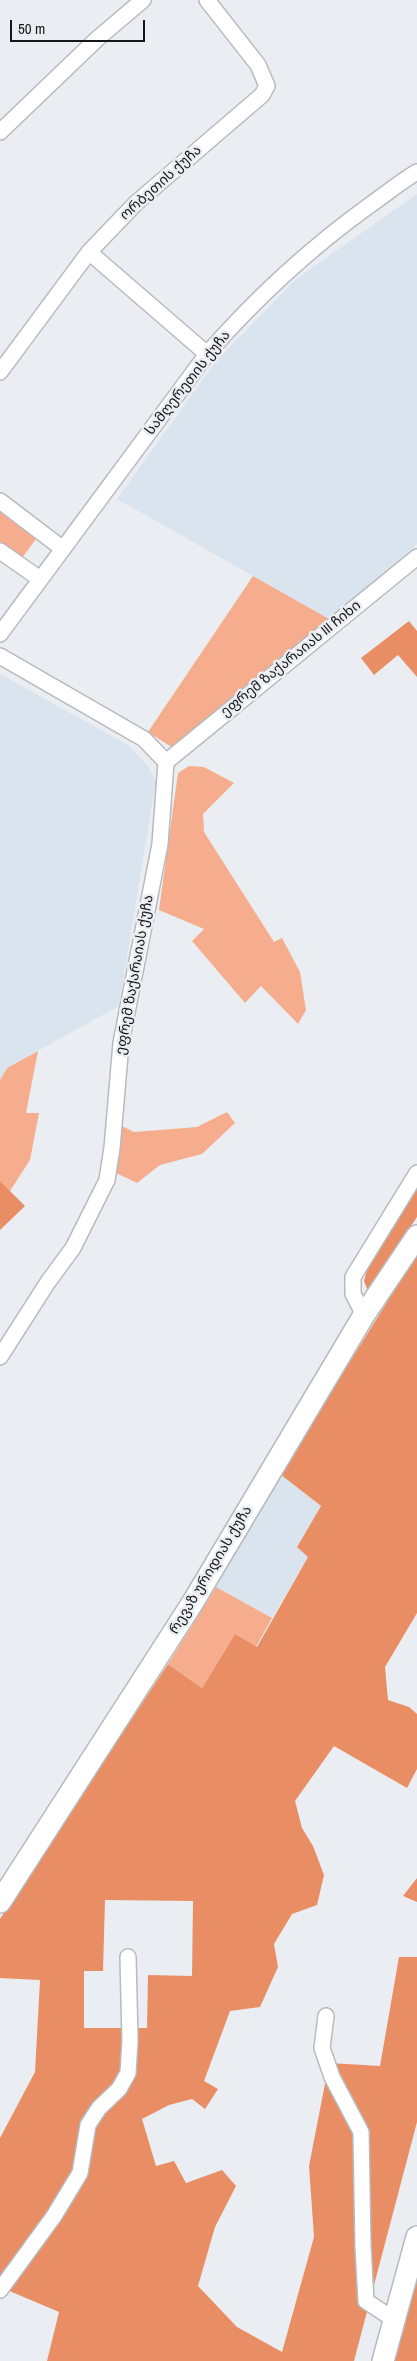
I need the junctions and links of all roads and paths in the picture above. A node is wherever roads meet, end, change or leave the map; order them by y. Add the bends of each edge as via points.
1 (143, 0) edge
2 (207, 0) edge
3 (0, 132) edge
4 (417, 172) edge
5 (89, 252) junction
6 (207, 354) junction
7 (0, 372) edge
8 (0, 501) edge
9 (63, 549) junction
10 (0, 551) edge
11 (417, 557) edge
12 (40, 579) junction
13 (0, 634) edge
14 (0, 656) edge
15 (166, 762) junction
16 (417, 1173) edge
17 (417, 1236) edge
18 (364, 1315) junction
19 (0, 1357) edge
20 (0, 1902) edge
21 (128, 1957) dead end
22 (326, 2016) dead end
23 (417, 2237) edge
24 (0, 2290) edge
25 (393, 2319) junction
26 (383, 2361) edge

1 - 3 street via 97,39
2 - 5 street, ორბეთის ქუჩა via 258,65 267,86 262,94 136,203
4 - 6 street, სამღერეთის ქუჩა via 341,226 290,268
5 - 6 street
5 - 7 street, ორბეთის ქუჩა
6 - 9 street, სამღერეთის ქუჩა
8 - 9 street
9 - 12 street, სამღერეთის ქუჩა
10 - 12 street
11 - 15 street, ეფრემ ზაქარაიას III ჩიხი
12 - 13 street, სამღერეთის ქუჩა
14 - 15 street via 144,739
15 - 19 street, ეფრემ ზაქარაიას ქუჩა via 160,844 121,1043 106,1180 73,1248
16 - 18 street via 353,1277 353,1294
17 - 18 street, რევაზ ურიდიას ქუჩა
18 - 20 street, რევაზ ურიდიას ქუჩა via 193,1602
21 - 24 street via 128,2073 88,2125 80,2174
22 - 25 street via 322,2048 332,2077 361,2132 366,2301
23 - 25 street
25 - 26 street

